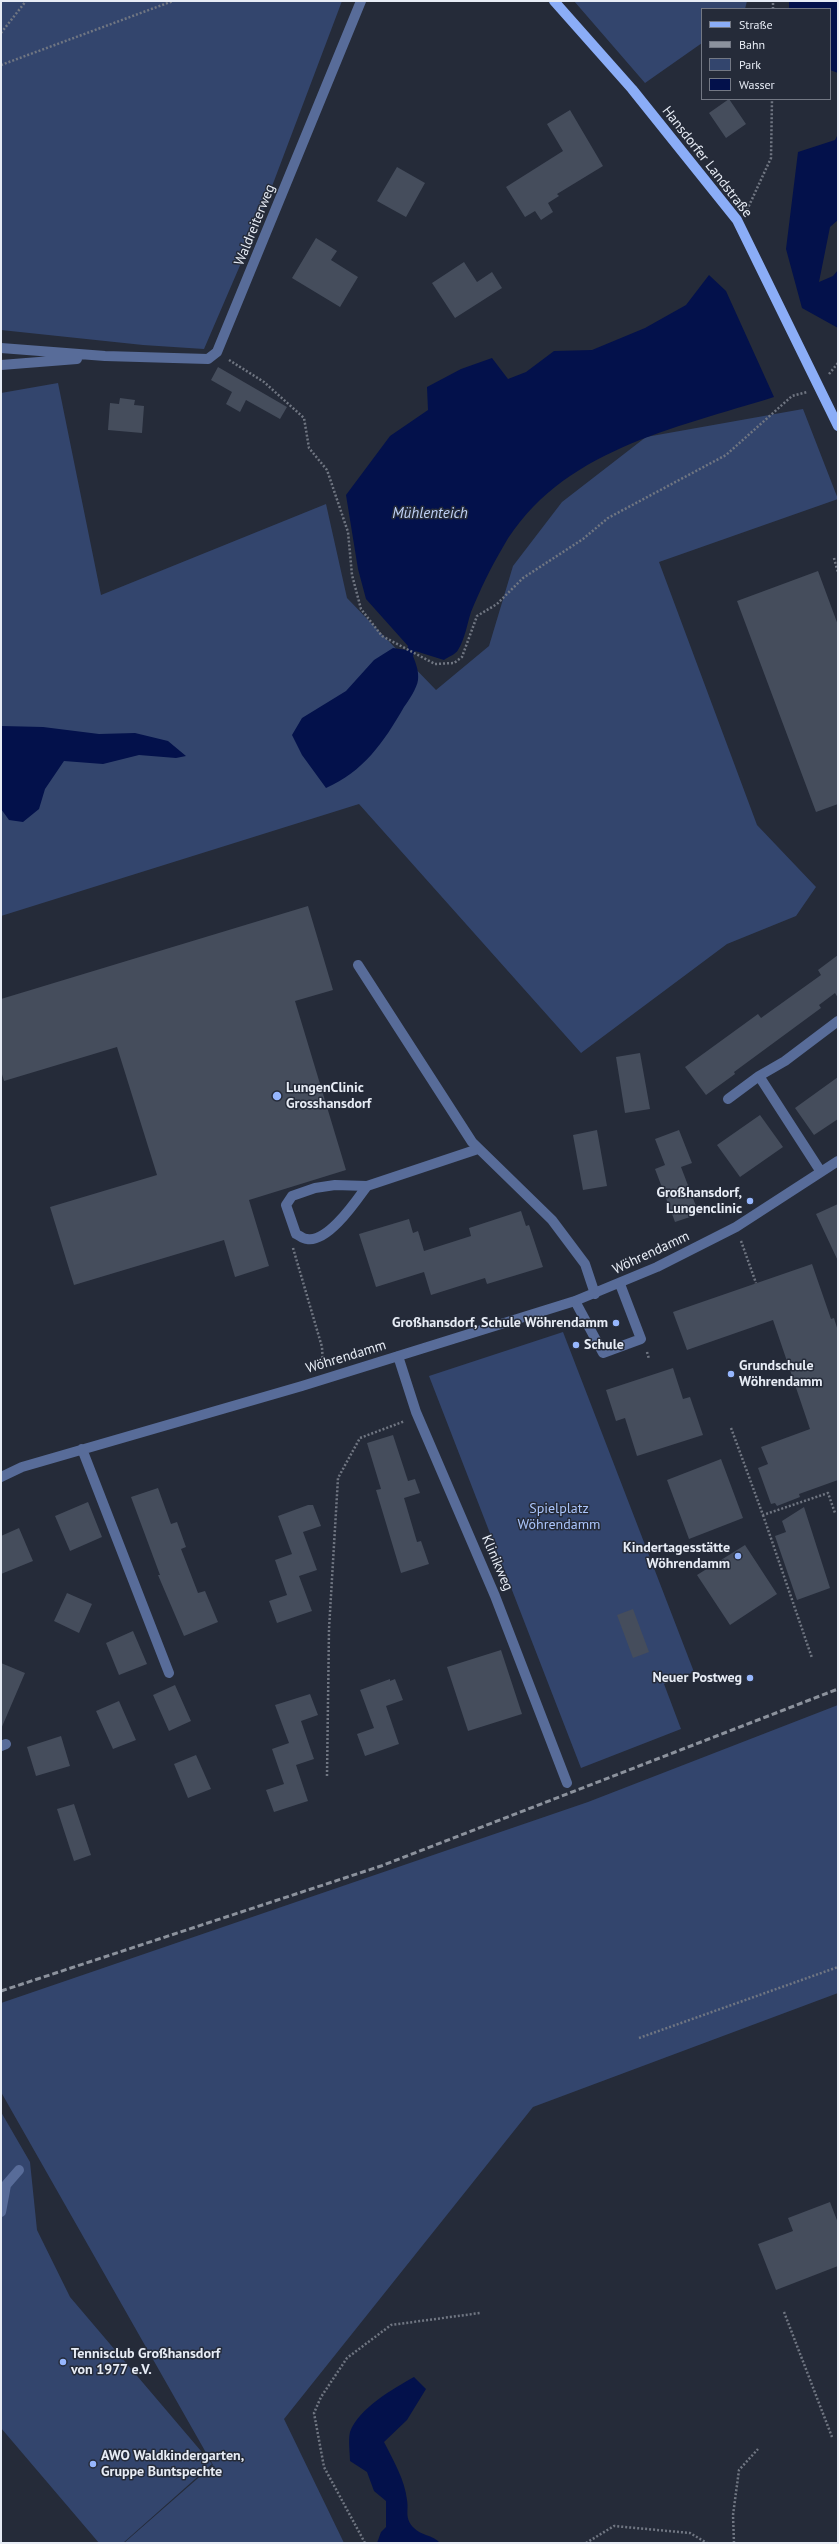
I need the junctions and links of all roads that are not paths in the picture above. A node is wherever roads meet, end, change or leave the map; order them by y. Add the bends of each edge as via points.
1 (361, 1) edge
2 (554, 1) edge
3 (1, 348) edge
4 (105, 356) junction
5 (1, 365) edge
6 (838, 426) edge
7 (358, 965) dead end
8 (838, 1021) edge
9 (759, 1076) junction
10 (728, 1099) dead end
11 (478, 1149) junction
12 (838, 1161) edge
13 (821, 1172) junction
14 (367, 1186) junction
15 (620, 1284) junction
16 (595, 1294) junction
17 (576, 1301) junction
18 (398, 1356) junction
19 (82, 1449) junction
20 (1, 1477) edge
21 (169, 1673) dead end
22 (566, 1783) dead end
23 (19, 2170) dead end
24 (1, 2212) edge

1 - 4 street, Waldreiterweg via 217,352 208,359
2 - 6 main road, Hansdorfer Landstraße via 632,89 737,220
3 - 4 street
4 - 5 street
7 - 11 street
8 - 9 street via 785,1061
9 - 10 street
9 - 13 street
11 - 14 street
11 - 16 street via 552,1220 585,1264
12 - 13 street, Wöhrendamm
13 - 15 street, Wöhrendamm via 736,1227
14 - 14 street via 335,1185 315,1188 292,1196 286,1205 296,1234 307,1239 319,1237 342,1219
15 - 16 street, Wöhrendamm
15 - 17 street via 641,1339 603,1353
16 - 17 street, Wöhrendamm
17 - 18 street, Wöhrendamm
18 - 19 street, Wöhrendamm
18 - 22 street, Klinikweg via 418,1415 495,1596
19 - 20 street, Wöhrendamm via 22,1467
19 - 21 street
23 - 24 street via 6,2185

